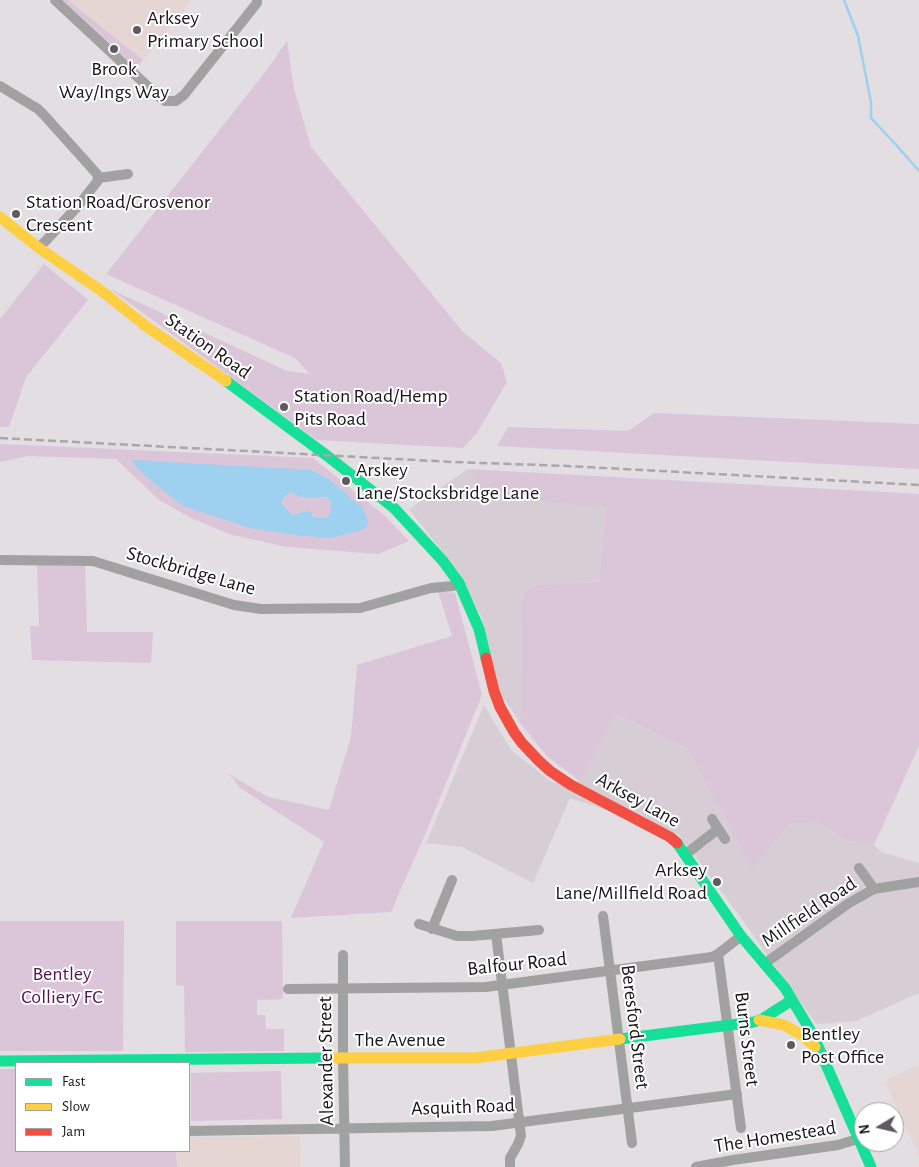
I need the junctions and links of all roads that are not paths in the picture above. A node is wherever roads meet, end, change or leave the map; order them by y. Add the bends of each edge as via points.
1 (56, 0) edge
2 (257, 0) edge
3 (0, 86) edge
4 (128, 174) dead end
5 (98, 178) junction
6 (0, 217) edge
7 (39, 248) junction
8 (394, 508) joint
9 (0, 560) edge
10 (459, 583) junction
11 (712, 819) dead end
12 (718, 829) junction
13 (725, 840) dead end
14 (686, 854) junction
15 (859, 868) dead end
16 (452, 880) dead end
17 (919, 882) edge
18 (874, 889) junction
19 (603, 916) dead end
20 (419, 924) dead end
21 (432, 928) junction
22 (539, 930) dead end
23 (496, 934) junction
24 (741, 936) junction
25 (718, 954) junction
26 (343, 955) dead end
27 (764, 964) junction
28 (610, 971) junction
29 (502, 985) junction
30 (343, 988) junction
31 (288, 989) dead end
32 (792, 1000) junction
33 (759, 1020) junction
34 (728, 1025) junction
35 (619, 1039) junction
36 (820, 1051) junction
37 (511, 1054) junction
38 (343, 1058) junction
39 (0, 1061) edge
40 (184, 1061) edge
41 (737, 1094) junction
42 (628, 1108) junction
43 (520, 1123) junction
44 (345, 1128) junction
45 (741, 1128) dead end
46 (854, 1130) edge
47 (190, 1131) edge
48 (854, 1140) edge
49 (632, 1143) dead end
50 (864, 1152) edge
51 (345, 1167) edge
52 (510, 1167) edge
53 (698, 1167) edge
54 (871, 1167) edge

1 - 2 street via 157,95 165,101 176,101
3 - 5 street via 44,114
4 - 5 street
5 - 7 street via 77,207
6 - 7 street, Station Road
7 - 8 street, Station Road via 229,383
8 - 10 street, Arksey Lane
9 - 10 street, Stockbridge Lane via 93,561 234,605 261,609 360,608
10 - 14 street, Arksey Lane via 479,629 500,707 522,743 539,761 572,785 670,837
11 - 12 street
12 - 13 street
12 - 14 street
14 - 24 street, Arksey Lane
15 - 18 street, Millfield Road
16 - 21 street
17 - 18 street, Millfield Road
18 - 27 street, Millfield Road via 849,903
19 - 28 street, Beresford Street
20 - 21 street
21 - 23 street via 457,936
22 - 23 street
23 - 29 street
24 - 25 street, Balfour Road
24 - 27 street, Arksey Lane
25 - 28 street, Balfour Road
25 - 34 street, Burns Street
26 - 30 street, Alexander Street
27 - 32 street, Arksey Lane
28 - 29 street, Balfour Road
28 - 35 street, Beresford Street
29 - 30 street, Balfour Road
29 - 37 street
30 - 31 street, Balfour Road
30 - 38 street, Alexander Street
32 - 33 street, The Avenue
32 - 36 street, Arksey Lane
33 - 34 street, The Avenue
33 - 36 street via 784,1025
34 - 35 street, The Avenue
34 - 41 street, Burns Street
35 - 37 street, The Avenue
35 - 42 street, Beresford Street
36 - 46 street, Arksey Lane
37 - 38 street, The Avenue via 475,1058
37 - 43 street
38 - 40 street, The Avenue
38 - 44 street, Alexander Street
39 - 40 street, The Avenue
41 - 42 street, Asquith Road
41 - 45 street, Burns Street
42 - 43 street, Asquith Road
42 - 49 street, Beresford Street
43 - 44 street, Asquith Road
43 - 52 street via 521,1136 510,1158
44 - 47 street, Asquith Road
44 - 51 street, Alexander Street
48 - 53 street, The Homestead
50 - 54 street, Arksey Lane

